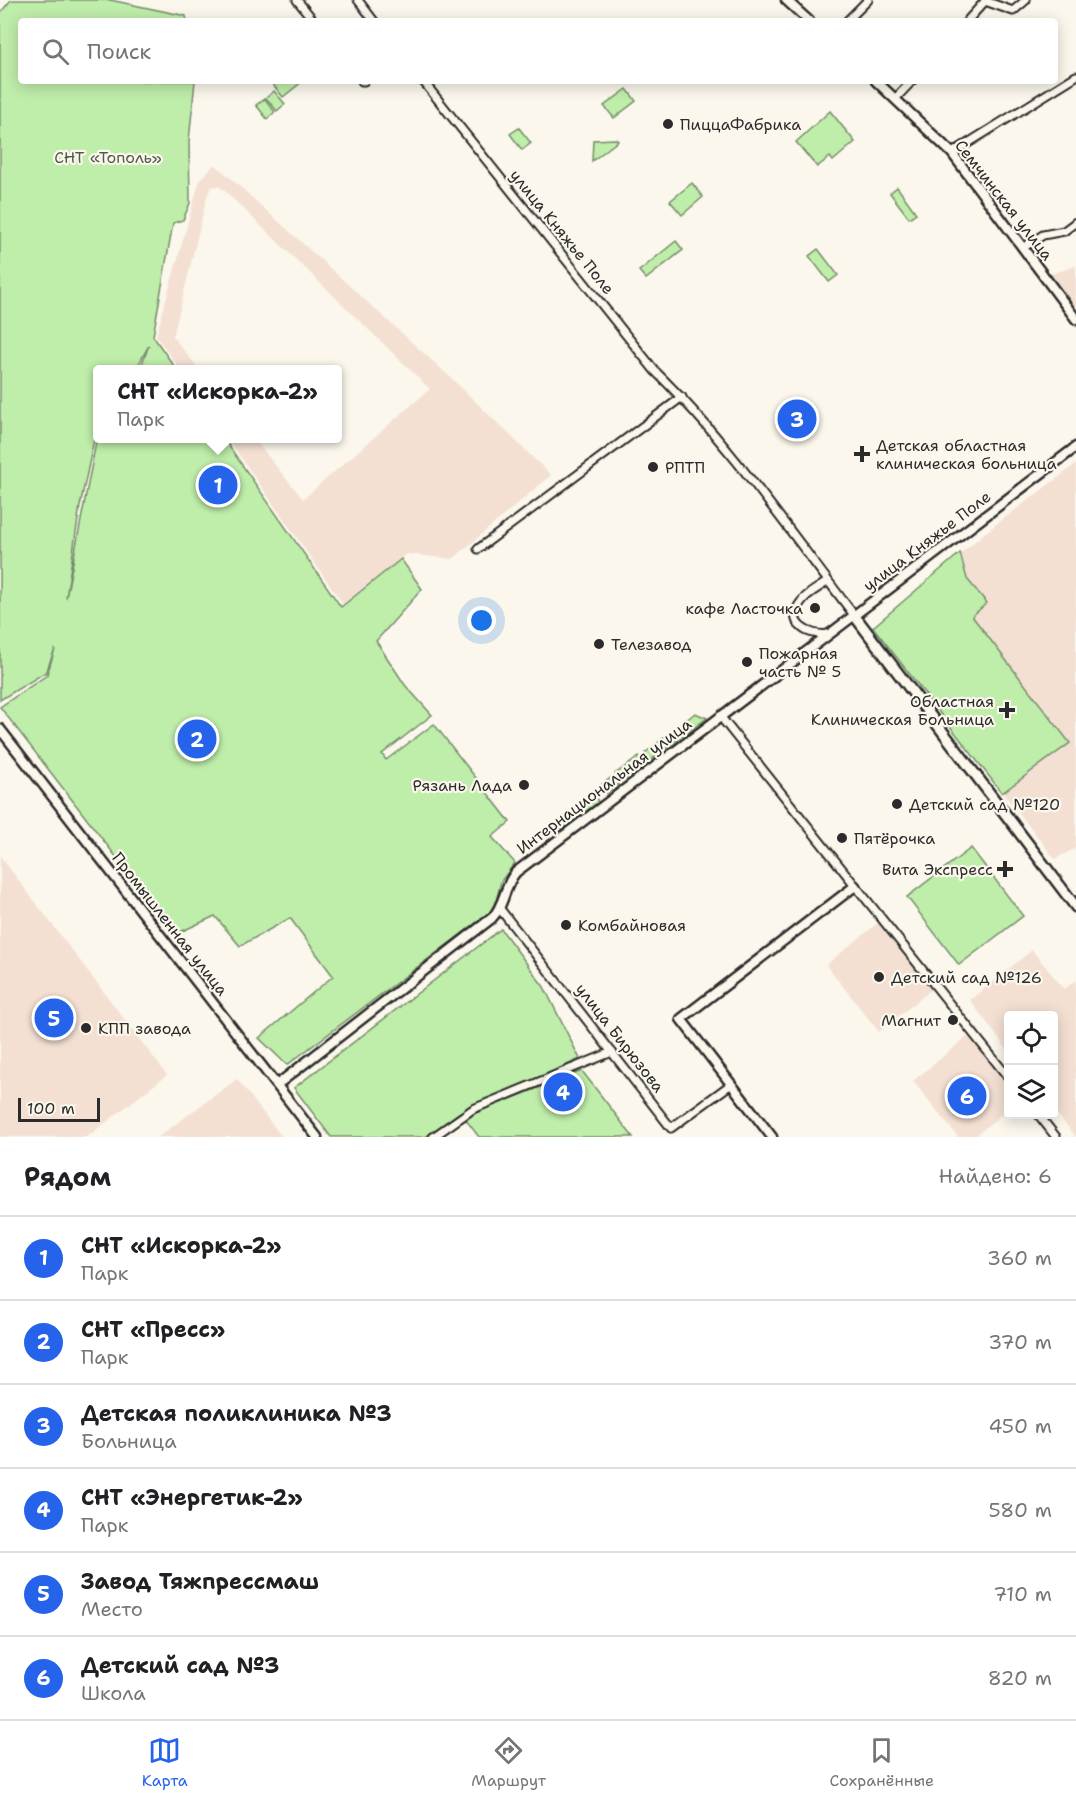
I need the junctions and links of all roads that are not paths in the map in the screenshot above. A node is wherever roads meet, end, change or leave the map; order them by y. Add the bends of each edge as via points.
1 (297, 0) edge
2 (357, 0) edge
3 (786, 0) edge
4 (868, 0) edge
5 (1026, 0) edge
6 (986, 1) edge
7 (312, 18) edge
8 (372, 18) edge
9 (806, 18) edge
10 (851, 18) edge
11 (970, 18) edge
12 (1076, 76) edge
13 (425, 84) edge
14 (879, 84) edge
15 (909, 84) edge
16 (895, 99) junction
17 (952, 153) junction
18 (1076, 222) edge
19 (1024, 247) junction
20 (1076, 319) edge
21 (682, 397) junction
22 (1076, 447) edge
23 (478, 549) dead end
24 (828, 581) junction
25 (854, 615) junction
26 (808, 633) junction
27 (829, 634) junction
28 (808, 650) junction
29 (720, 716) junction
30 (0, 729) edge
31 (855, 886) junction
32 (1076, 908) edge
33 (500, 909) junction
34 (612, 1052) junction
35 (1004, 1072) edge
36 (278, 1084) junction
37 (730, 1084) junction
38 (1042, 1119) edge
39 (317, 1137) edge
40 (433, 1137) edge
41 (771, 1137) edge
42 (1056, 1137) edge

1 - 7 street
2 - 8 street
3 - 9 street
4 - 10 street
5 - 6 street via 1013,11
6 - 11 street
12 - 17 street
13 - 21 street, улица Княжье Поле via 655,371
14 - 16 street, Семчинская улица
15 - 16 street
16 - 17 street, Семчинская улица
17 - 19 street, Семчинская улица
18 - 19 street
19 - 20 street, Семчинская улица
21 - 23 street
21 - 24 street
22 - 25 street, улица Княжье Поле
24 - 25 street
24 - 26 street via 798,607 798,622
25 - 27 street, Интернациональная улица
25 - 32 main road
26 - 27 street
26 - 28 street
27 - 28 street, Интернациональная улица
28 - 29 street, Интернациональная улица
29 - 31 street
29 - 33 street, Интернациональная улица via 516,872
30 - 36 street, Промышленная улица
31 - 35 street
31 - 37 street via 681,1019
33 - 34 street, улица Бирюзова
33 - 36 street, Интернациональная улица
34 - 37 street, улица Бирюзова via 671,1128
34 - 40 street via 472,1109
36 - 39 street, Промышленная улица
37 - 41 street
38 - 42 street

